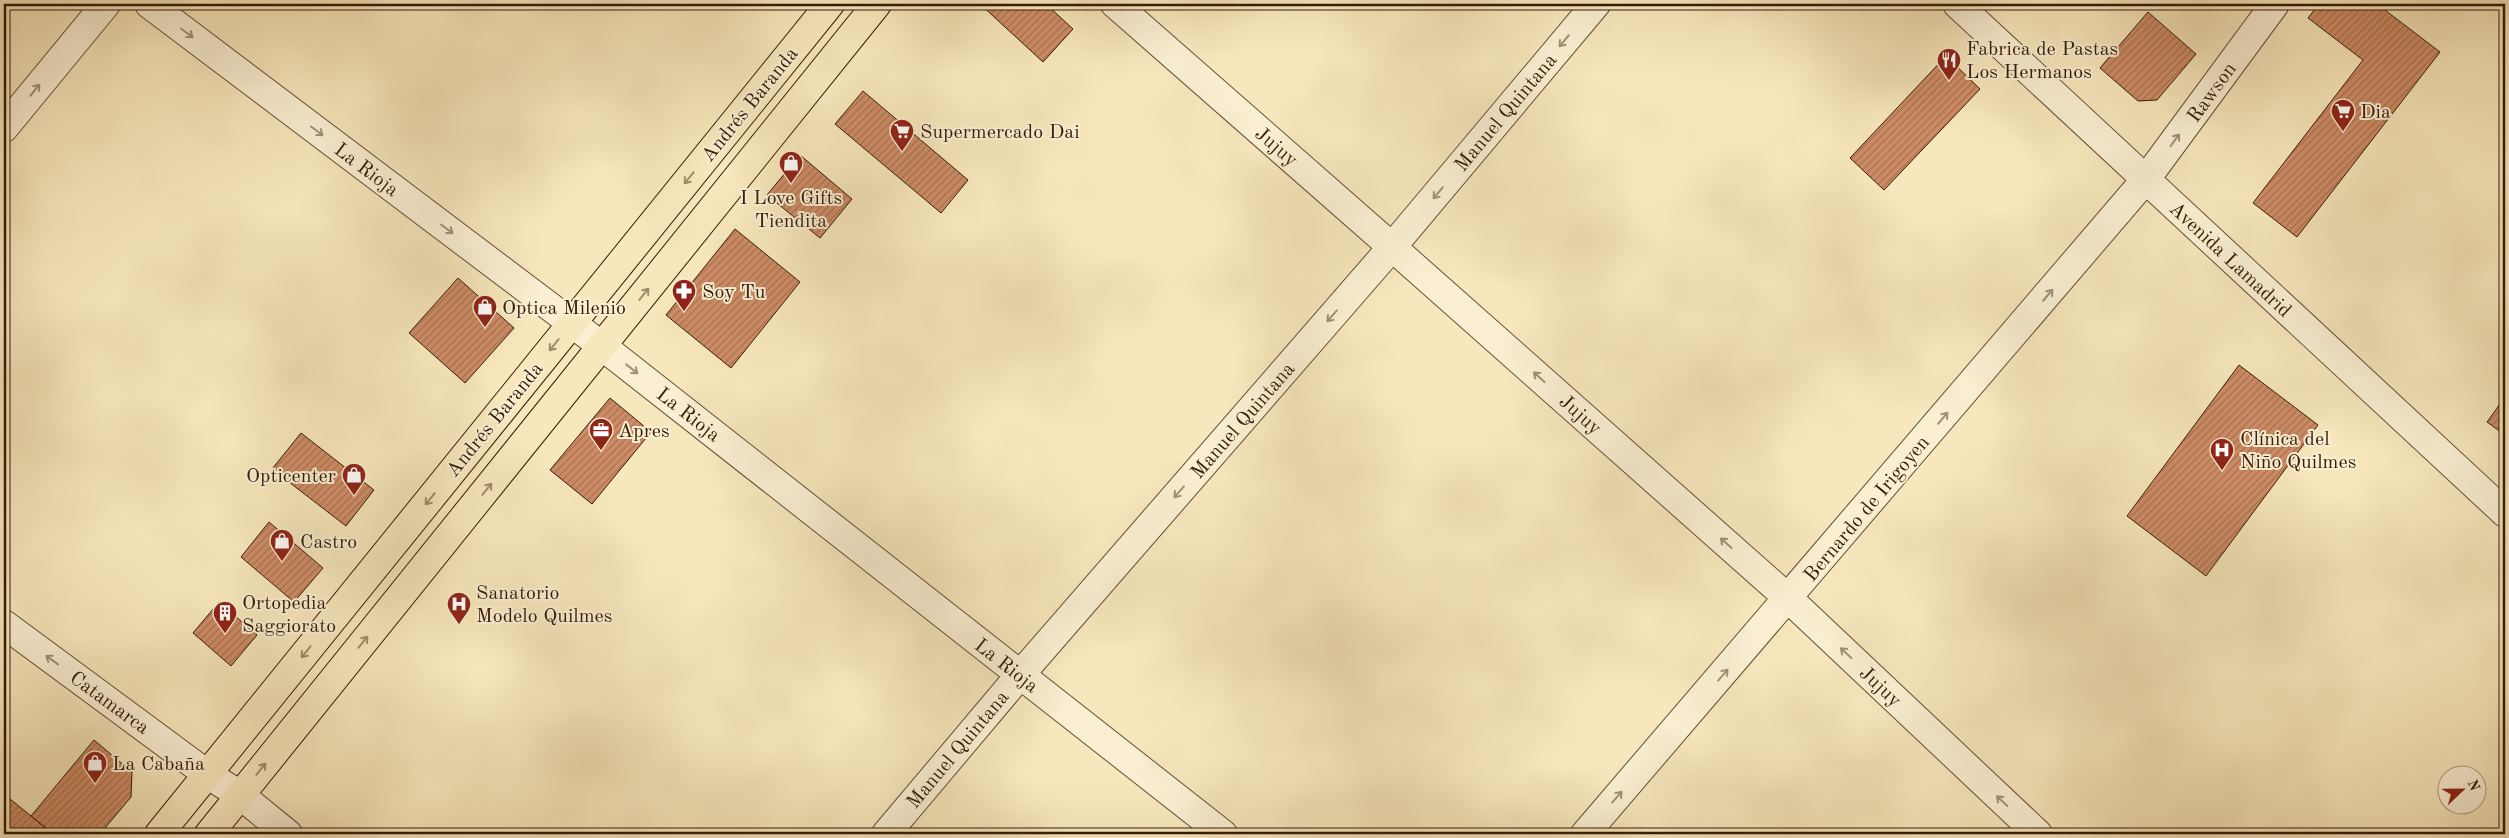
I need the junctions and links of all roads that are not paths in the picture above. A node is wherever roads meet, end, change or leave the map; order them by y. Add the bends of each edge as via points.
1 (106, 4) edge
2 (148, 4) edge
3 (830, 4) edge
4 (877, 4) edge
5 (1115, 4) edge
6 (1596, 4) edge
7 (1957, 4) edge
8 (2276, 4) edge
9 (4, 128) edge
10 (2146, 179) junction
11 (1392, 247) junction
12 (572, 324) junction
13 (602, 346) junction
14 (2505, 513) edge
15 (1788, 599) junction
16 (4, 624) edge
17 (1020, 675) junction
18 (207, 774) junction
19 (240, 795) junction
20 (159, 834) edge
21 (209, 834) edge
22 (288, 834) edge
23 (886, 834) edge
24 (1223, 834) edge
25 (1585, 834) edge
26 (2038, 834) edge

9 -> 1 street
2 -> 12 street, La Rioja
3 -> 12 main road, Andrés Baranda
13 -> 4 main road, Andrés Baranda
5 - 11 street, Jujuy
6 -> 11 street, Manuel Quintana
7 - 10 street, Avenida Lamadrid
10 -> 8 street, Rawson
10 - 14 street, Avenida Lamadrid
15 -> 10 street, Bernardo de Irigoyen
15 -> 11 street, Jujuy
11 -> 17 street, Manuel Quintana
12 - 13 street, La Rioja
12 -> 18 main road, Andrés Baranda
13 -> 17 street, La Rioja
19 -> 13 main road, Andrés Baranda
25 -> 15 street, Bernardo de Irigoyen
26 -> 15 street, Jujuy
18 -> 16 street, Catamarca
17 - 23 street, Manuel Quintana
17 - 24 street, La Rioja
18 - 19 street, Catamarca
18 - 20 main road, Andrés Baranda
19 - 21 main road, Andrés Baranda
19 - 22 street, Catamarca

